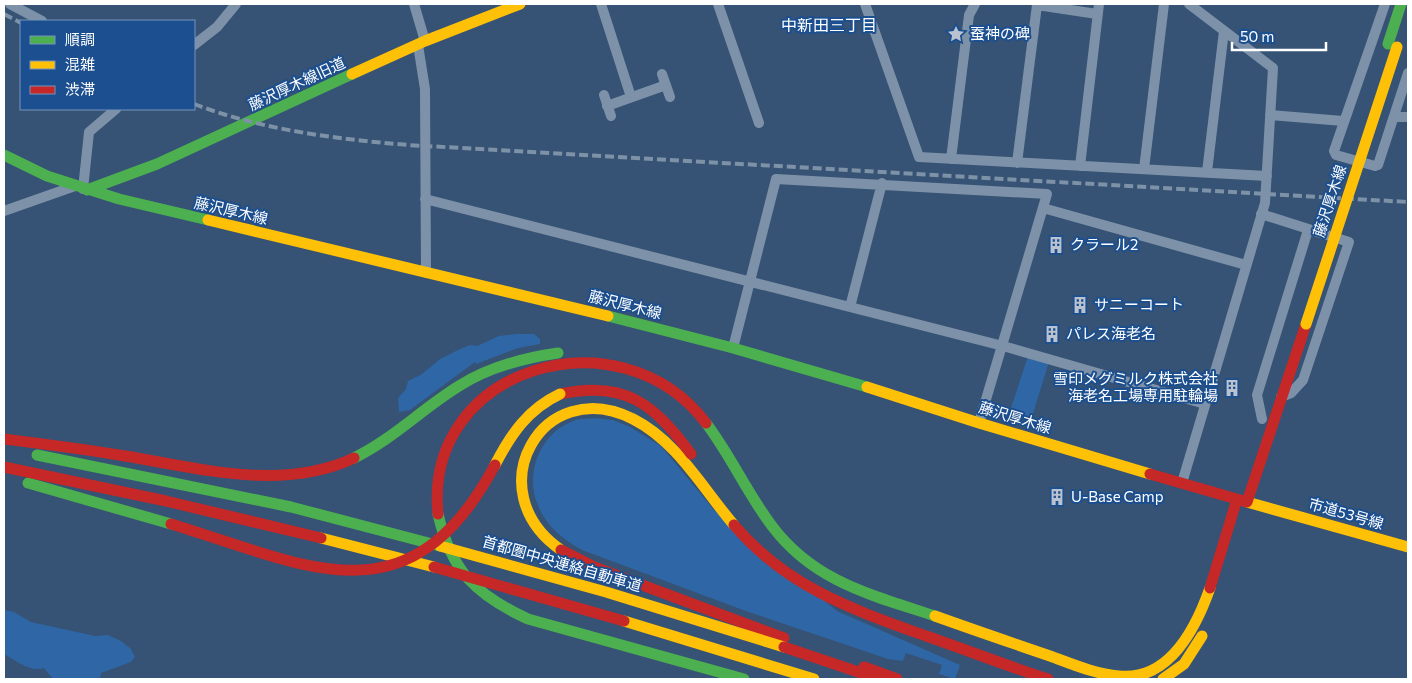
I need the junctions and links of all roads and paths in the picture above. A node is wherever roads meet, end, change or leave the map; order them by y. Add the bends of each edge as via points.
1 (10, 4) edge
2 (236, 4) edge
3 (414, 4) edge
4 (520, 4) edge
5 (601, 4) edge
6 (718, 4) edge
7 (865, 4) edge
8 (975, 4) edge
9 (1164, 4) edge
10 (1190, 4) edge
11 (1385, 4) edge
12 (1401, 4) edge
13 (1098, 9) edge
14 (1408, 12) edge
15 (40, 20) edge
16 (1224, 31) junction
17 (421, 43) junction
18 (195, 44) edge
19 (1392, 45) junction
20 (1408, 73) edge
21 (662, 74) dead end
22 (666, 85) junction
23 (604, 95) dead end
24 (631, 97) junction
25 (670, 97) dead end
26 (115, 110) edge
27 (1270, 115) junction
28 (1394, 117) junction
29 (1408, 117) edge
30 (1343, 121) junction
31 (759, 123) dead end
32 (4, 155) edge
33 (950, 159) junction
34 (1017, 163) junction
35 (1080, 166) junction
36 (1144, 169) junction
37 (1207, 172) junction
38 (1267, 176) junction
39 (882, 183) junction
40 (82, 188) junction
41 (425, 199) junction
42 (1043, 208) junction
43 (4, 211) edge
44 (1261, 214) junction
45 (1308, 230) junction
46 (1246, 265) junction
47 (426, 273) junction
48 (750, 282) junction
49 (850, 307) junction
50 (1300, 322) junction
51 (1003, 346) junction
52 (733, 348) junction
53 (638, 371) junction
54 (1280, 397) junction
55 (1205, 404) junction
56 (1262, 418) junction
57 (979, 423) junction
58 (4, 439) edge
59 (4, 448) edge
60 (4, 467) edge
61 (4, 477) edge
62 (1182, 483) junction
63 (1242, 501) junction
64 (745, 537) junction
65 (1408, 547) edge
66 (744, 679) edge
67 (814, 679) edge
68 (879, 679) edge
69 (897, 679) edge
70 (1048, 679) edge
71 (1163, 679) edge

1 - 15 street
2 - 18 street via 217,27
3 - 17 street
4 - 17 main road, 藤沢厚木線旧道
5 - 24 street
6 - 31 street
7 - 33 street via 919,157
8 - 33 street via 969,15
9 - 36 street
10 - 16 street
11 - 30 street
12 - 19 main road, 藤沢厚木線
13 - 34 street via 1037,5
13 - 35 street
14 - 19 main road, 藤沢厚木線
16 - 27 street via 1273,68
16 - 37 street
17 - 40 main road, 藤沢厚木線旧道 via 157,164
17 - 41 street via 425,89
19 - 50 main road, 藤沢厚木線
20 - 28 street
21 - 22 street
22 - 24 street
22 - 25 street
23 - 24 street via 609,111
26 - 40 street via 88,132
27 - 30 street
27 - 38 street
28 - 29 street
28 - 30 street via 1375,166 1336,155 1334,151
32 - 40 main road, 藤沢厚木線 via 32,170
33 - 34 street
34 - 35 street
35 - 36 street
36 - 37 street
37 - 38 street
38 - 44 street
39 - 42 street via 1047,194
39 - 48 street via 776,179
39 - 49 street
40 - 43 street
40 - 47 main road, 藤沢厚木線
41 - 47 street
41 - 48 street
42 - 46 street
42 - 51 street
44 - 45 street
44 - 46 street
45 - 54 street via 1349,242 1304,380 1291,393
45 - 56 street via 1257,396
46 - 55 street
47 - 52 main road, 藤沢厚木線
48 - 49 street
48 - 52 street
49 - 51 street
50 - 54 main road, 藤沢厚木線
50 - 56 main road, 藤沢厚木線
51 - 55 street
51 - 57 street
52 - 57 main road, 藤沢厚木線
53 - 58 main road via 596,356 560,353 492,369 459,386 370,451 331,467 290,475 226,473
53 - 63 main road via 670,387 698,412 723,443 775,530 801,558 818,570 862,592 1117,677 1152,671 1167,662 1183,644 1204,601
53 - 66 main road via 615,364 583,361 549,366 517,378 487,397 473,410 452,440 438,474 437,510 444,542 468,583 511,612
54 - 63 main road, 藤沢厚木線
55 - 62 street
56 - 63 main road, 藤沢厚木線
57 - 62 main road, 藤沢厚木線
59 - 68 main road, 首都圏中央連絡自動車道, bridge via 291,507 509,564 666,610
60 - 67 main road, bridge via 229,514 493,583
61 - 64 main road, bridge via 302,563 338,571 368,570 416,555 452,529 473,503 504,445 520,422 538,405 560,394 584,388 603,388 623,393 660,415 682,440
62 - 63 main road, 藤沢厚木線
63 - 65 main road, 市道53号線
63 - 71 main road via 1209,622 1184,664
64 - 69 main road via 666,441 637,421 610,410 595,408 570,412 536,435 528,447 520,473 521,500 541,534 562,551
64 - 70 main road via 778,568 833,601

